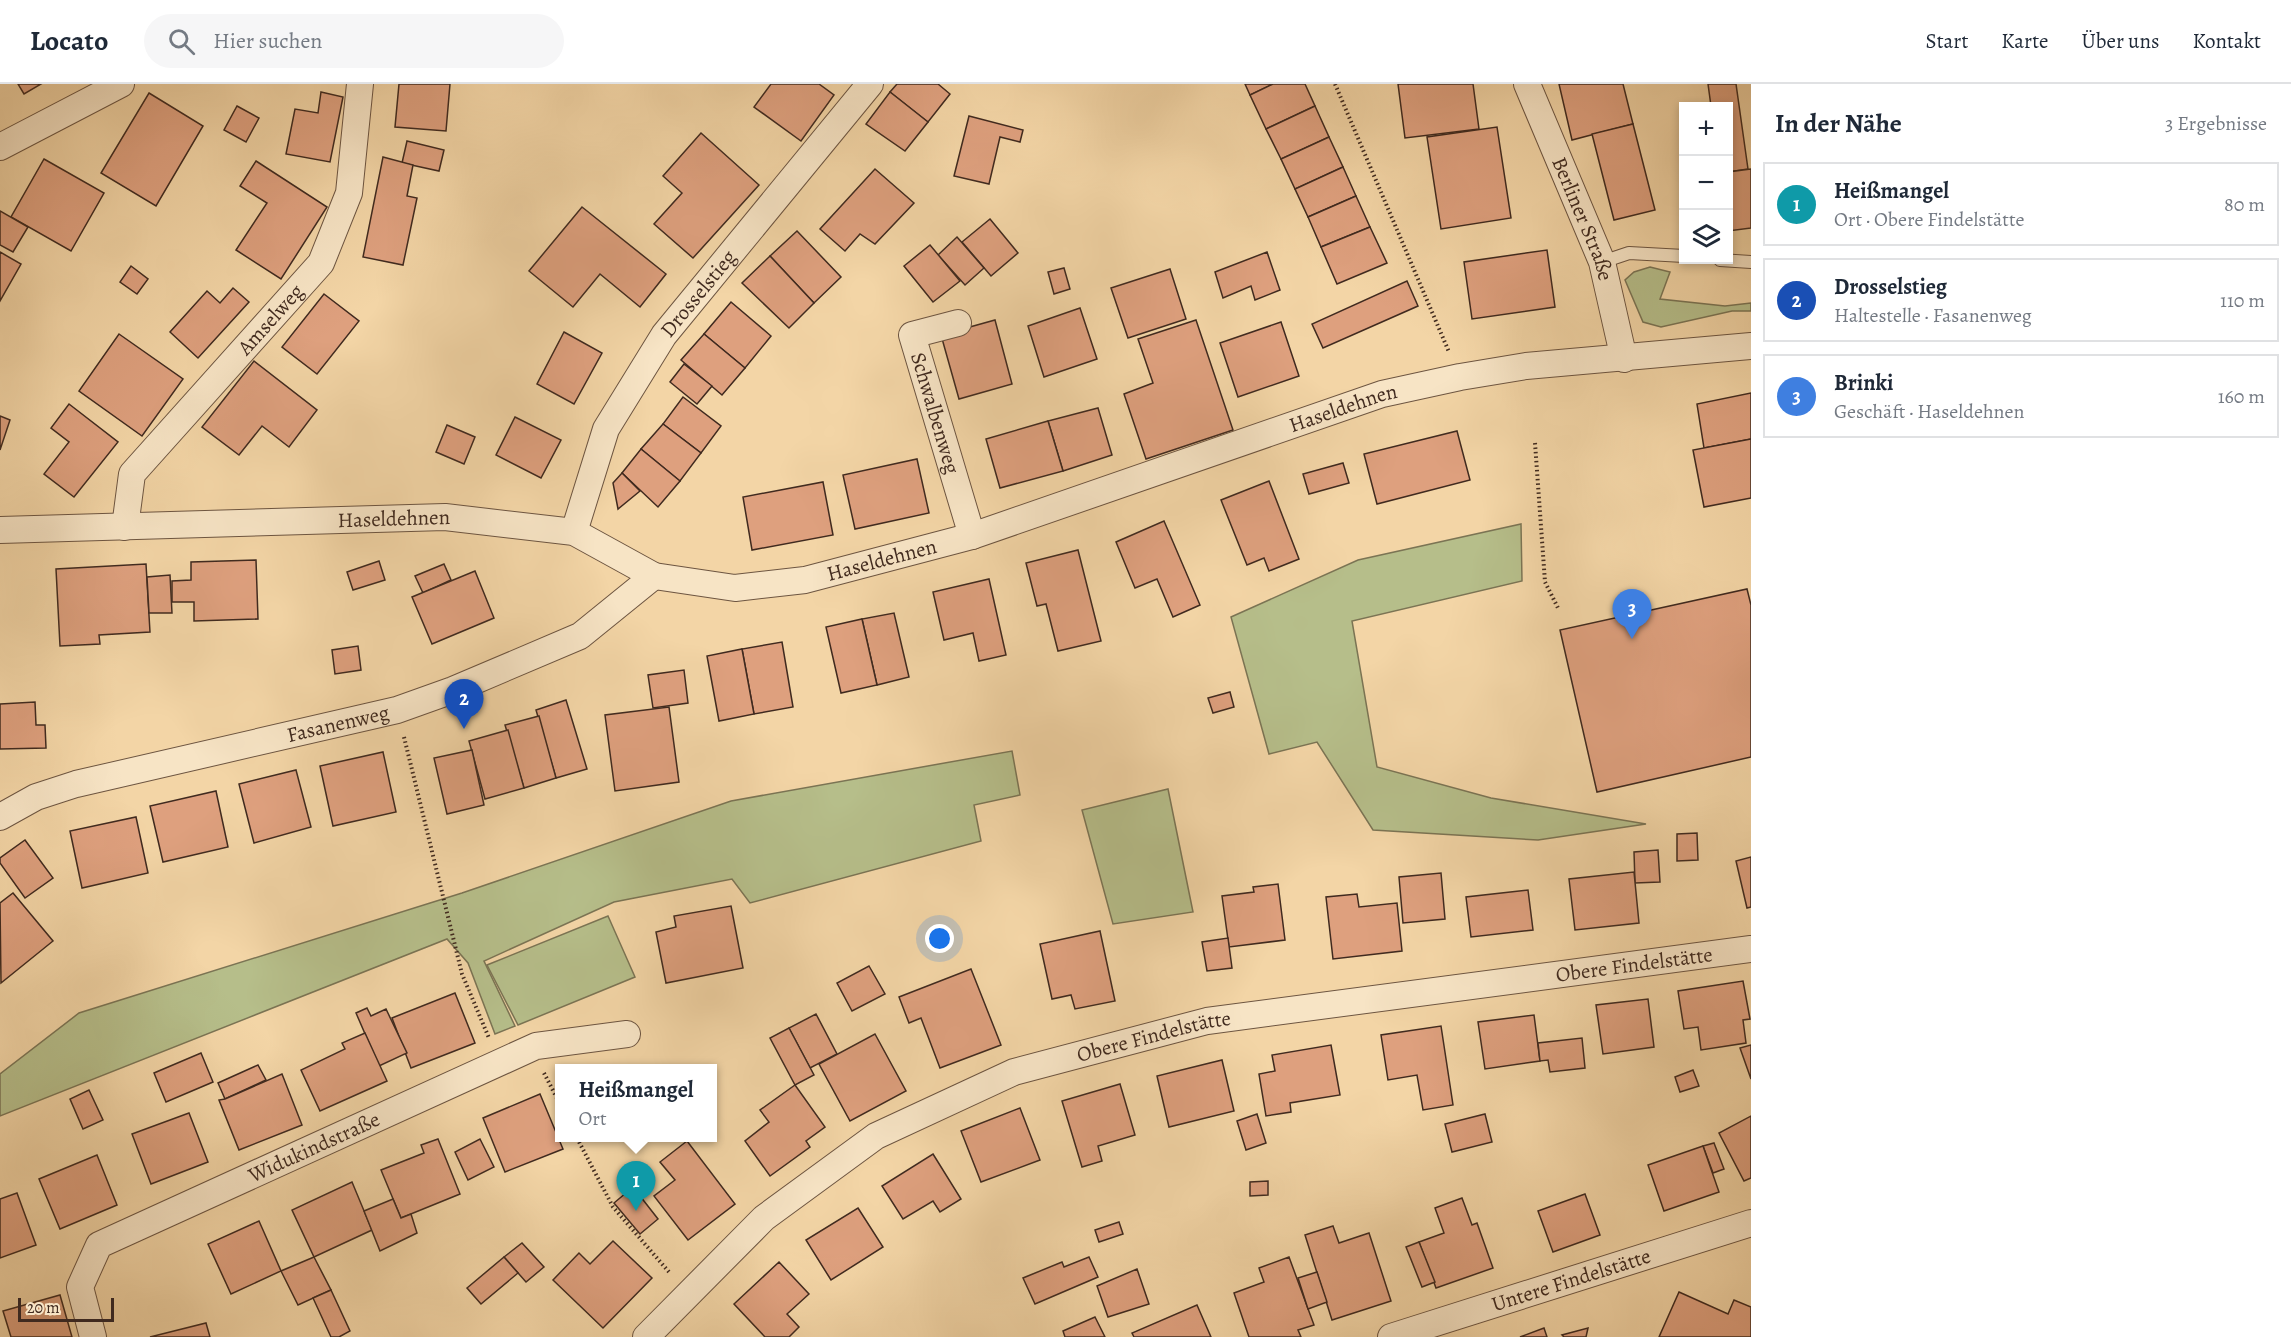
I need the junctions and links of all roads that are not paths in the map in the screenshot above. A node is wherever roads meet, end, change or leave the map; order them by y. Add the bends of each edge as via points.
1 (121, 84) edge
2 (360, 84) edge
3 (870, 84) edge
4 (1527, 84) edge
5 (0, 147) edge
6 (1679, 256) edge
7 (1733, 261) edge
8 (1602, 262) junction
9 (1751, 262) edge
10 (958, 323) dead end
11 (1751, 346) edge
12 (1624, 359) junction
13 (125, 527) junction
14 (0, 530) edge
15 (574, 532) junction
16 (972, 536) junction
17 (654, 576) junction
18 (0, 817) edge
19 (1751, 949) edge
20 (627, 1034) dead end
21 (1751, 1223) edge
22 (93, 1337) edge
23 (646, 1337) edge
24 (1391, 1337) edge

1 - 5 street
2 - 13 street, Amselweg via 350,193 321,262 132,474
3 - 15 street, Drosselstieg via 664,335 606,429
4 - 8 street, Berliner Straße
6 - 8 lane via 1629,253
7 - 9 lane
8 - 12 street, Berliner Straße
10 - 16 street, Schwalbenweg via 912,334
11 - 12 street, Haseldehnen
12 - 16 street, Haseldehnen via 1526,366 1383,394
13 - 14 street, Haseldehnen
13 - 15 street, Haseldehnen via 445,517
15 - 17 street, Haseldehnen
16 - 17 street, Haseldehnen via 805,580 735,588
17 - 18 street, Fasanenweg via 580,636 453,690 397,710 76,784 36,796
19 - 23 street, Obere Findelstätte via 1207,1021 1014,1072 876,1136 764,1218
20 - 22 street, Widukindstraße via 536,1046 99,1245 80,1287
21 - 24 street, Untere Findelstätte

